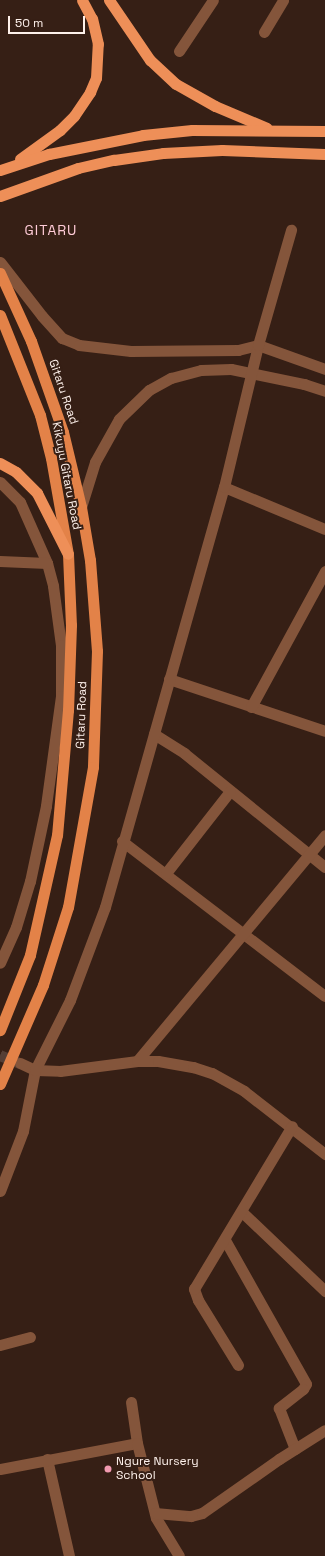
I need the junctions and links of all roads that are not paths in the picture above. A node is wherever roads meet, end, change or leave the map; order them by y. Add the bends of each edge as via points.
1 (82, 0) edge
2 (109, 0) edge
3 (213, 0) edge
4 (284, 0) edge
5 (264, 32) dead end
6 (179, 51) dead end
7 (272, 130) junction
8 (325, 131) edge
9 (325, 154) edge
10 (13, 164) junction
11 (0, 170) edge
12 (0, 196) edge
13 (291, 230) dead end
14 (0, 262) edge
15 (0, 273) edge
16 (0, 315) edge
17 (258, 344) junction
18 (325, 369) edge
19 (253, 373) junction
20 (325, 391) edge
21 (0, 463) edge
22 (0, 482) edge
23 (224, 487) junction
24 (81, 507) junction
25 (325, 529) edge
26 (68, 554) junction
27 (0, 561) edge
28 (47, 563) junction
29 (325, 571) edge
30 (169, 679) junction
31 (251, 707) junction
32 (325, 731) edge
33 (154, 734) junction
34 (230, 790) junction
35 (325, 835) edge
36 (122, 841) junction
37 (309, 854) junction
38 (325, 867) edge
39 (166, 873) junction
40 (244, 933) junction
41 (0, 963) edge
42 (323, 992) edge
43 (0, 1030) edge
44 (137, 1061) junction
45 (20, 1063) tunnel mouth
46 (35, 1070) junction
47 (0, 1084) edge
48 (292, 1126) junction
49 (325, 1154) edge
50 (0, 1191) edge
51 (242, 1212) junction
52 (225, 1240) junction
53 (325, 1291) edge
54 (30, 1337) dead end
55 (0, 1345) edge
56 (238, 1365) dead end
57 (131, 1402) dead end
58 (325, 1430) edge
59 (137, 1443) junction
60 (295, 1449) junction
61 (47, 1460) junction
62 (0, 1469) edge
63 (155, 1513) junction
64 (69, 1556) edge
65 (179, 1556) edge

1 - 10 highway via 92,19 98,44 99,63 90,92 78,111 60,130
2 - 7 highway via 150,60 176,84 215,106
3 - 6 street
4 - 5 street
7 - 8 highway
7 - 10 highway via 192,130 143,135 98,142
9 - 12 highway via 222,150 163,153 78,168
10 - 11 highway
13 - 17 street
14 - 17 street via 62,338 80,345 145,351 238,350
15 - 24 main road, Gitaru Road via 31,340 63,432
16 - 26 main road, Kikuyu Gitaru Road via 40,415 53,465
17 - 18 street
17 - 19 street
19 - 20 street
19 - 23 street
19 - 24 street via 231,369 201,370 172,378 149,390 118,419 94,462
21 - 26 highway via 16,472 37,493
22 - 28 street via 20,502
23 - 25 street
23 - 30 street
24 - 47 main road, Gitaru Road via 90,560 97,651 93,767 66,913 43,985
26 - 43 main road, Gitaru Road via 71,625 68,710 57,836 30,955
27 - 28 street
28 - 41 street via 53,586 60,644 61,696 58,728 46,806 30,881 16,927
29 - 31 street
30 - 31 street
30 - 33 street
31 - 32 street
33 - 34 street via 184,753
33 - 36 street
34 - 37 street
34 - 39 street
35 - 37 street
36 - 39 street
36 - 46 street via 91,945 70,1000
37 - 38 street
37 - 40 street
39 - 40 street
40 - 42 street
40 - 44 street
44 - 46 street via 60,1071
44 - 48 street via 176,1063 212,1073 244,1091
45 - 46 street
46 - 50 street via 24,1131
48 - 49 street
48 - 51 street
51 - 52 street
51 - 53 street
52 - 56 street via 194,1291
52 - 60 street via 306,1384 279,1408
54 - 55 street
57 - 59 street
58 - 60 street
59 - 61 street
59 - 63 street
60 - 63 street via 202,1513 191,1516
61 - 62 street
61 - 64 street
63 - 65 street

